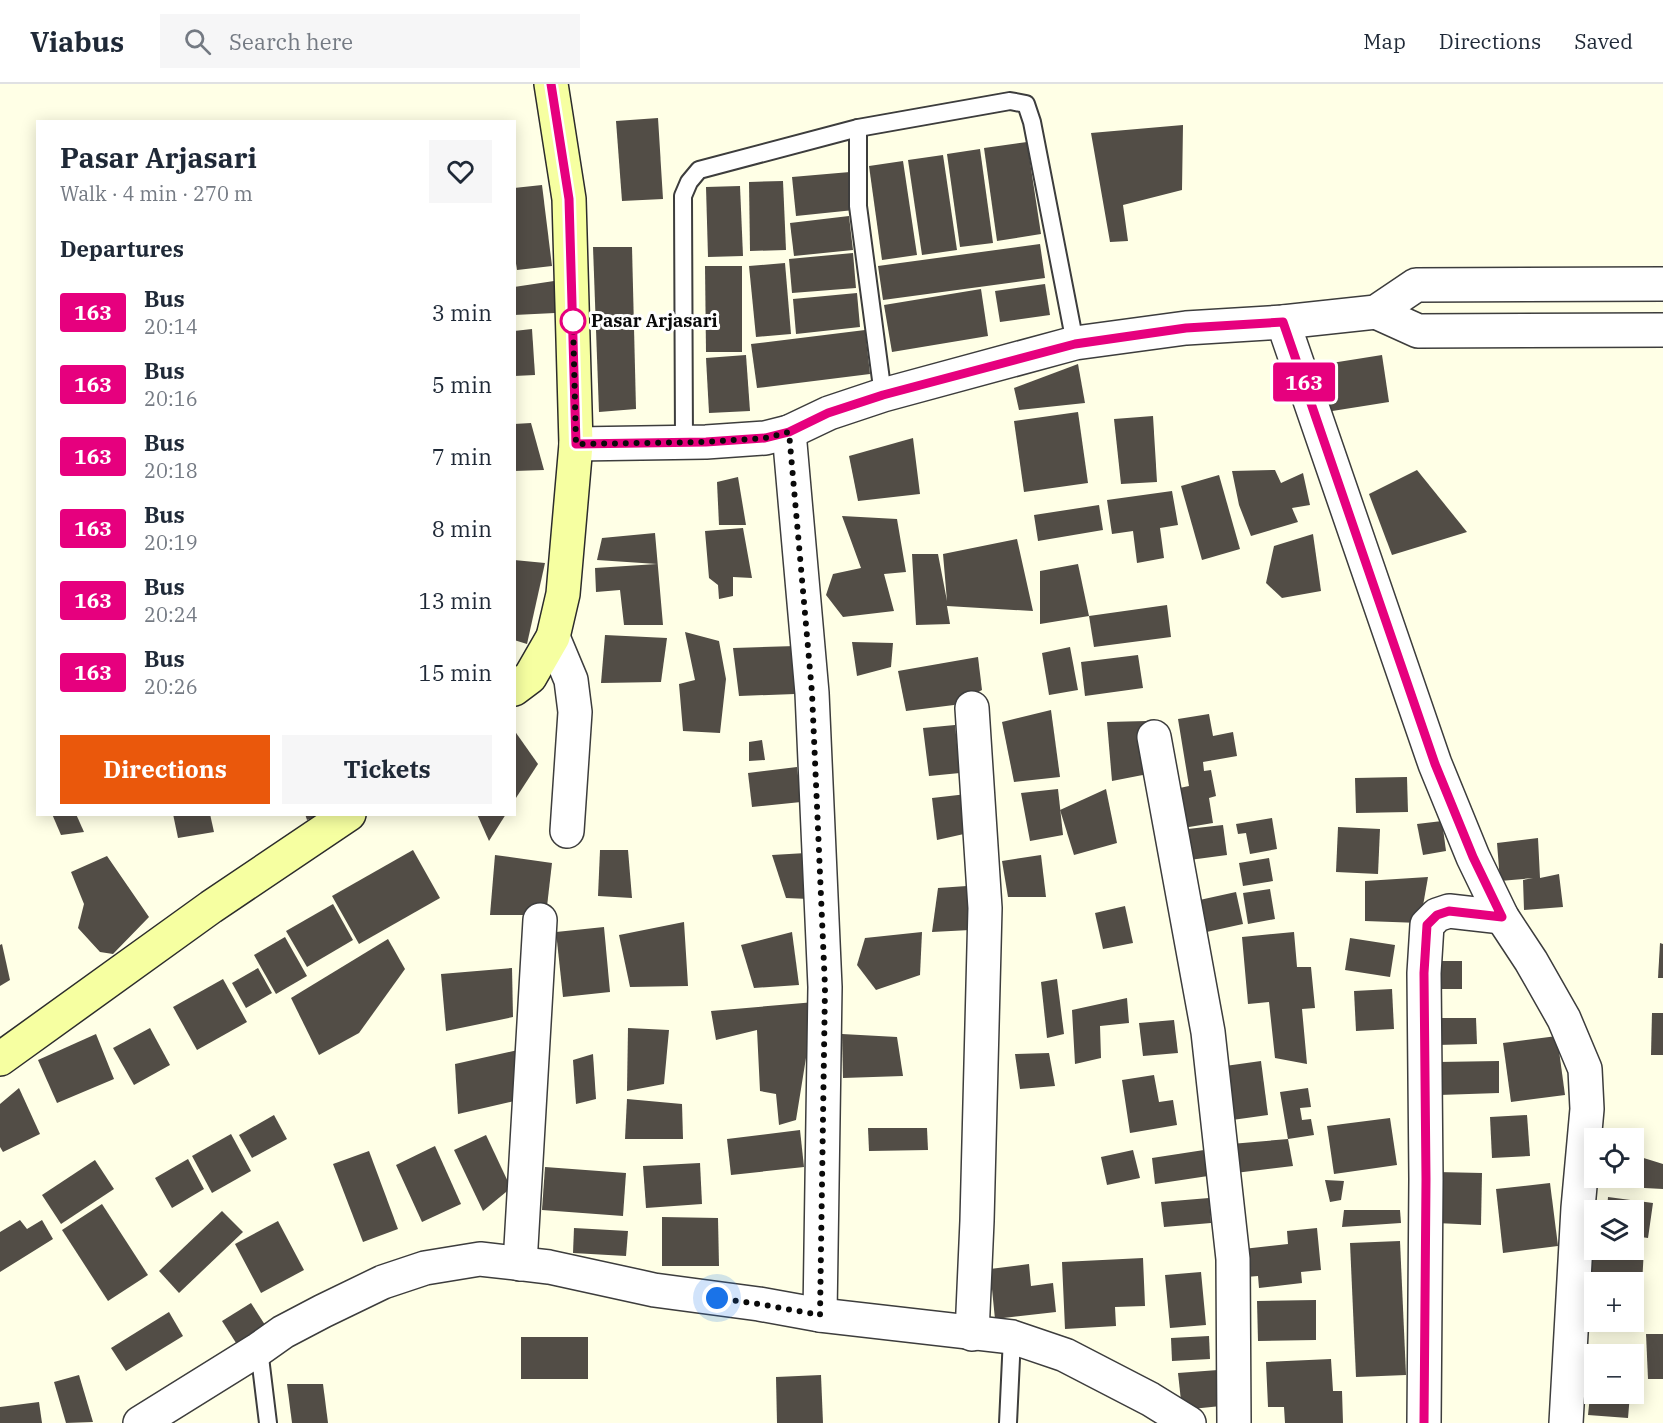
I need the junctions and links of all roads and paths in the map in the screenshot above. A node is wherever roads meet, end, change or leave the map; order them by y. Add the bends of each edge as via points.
1 (551, 84) edge
2 (858, 128) junction
3 (1663, 284) edge
4 (1376, 312) junction
5 (1283, 322) junction
6 (1663, 330) edge
7 (1075, 344) junction
8 (883, 395) junction
9 (789, 432) junction
10 (684, 442) junction
11 (576, 444) junction
12 (553, 638) junction
13 (516, 687) edge
14 (972, 708) dead end
15 (1154, 737) dead end
16 (346, 816) edge
17 (567, 831) dead end
18 (1502, 917) junction
19 (540, 920) dead end
20 (0, 1059) edge
21 (520, 1264) junction
22 (820, 1315) junction
23 (972, 1334) junction
24 (1012, 1337) junction
25 (259, 1349) junction
26 (140, 1423) edge
27 (267, 1423) edge
28 (1008, 1423) edge
29 (1189, 1423) edge
30 (1234, 1423) edge
31 (1424, 1423) edge
32 (1566, 1423) edge

1 - 11 street via 569,199
2 - 7 lane via 1010,101 1026,104
2 - 8 lane via 858,206
2 - 10 lane via 699,170 689,182 682,196
3 - 4 street via 1416,285
4 - 5 street
4 - 6 street via 1418,331
5 - 7 street via 1186,328
5 - 18 street via 1435,764
7 - 8 street
8 - 9 street via 828,413
9 - 10 street via 765,438
9 - 22 street via 812,693 825,987
10 - 11 street
11 - 12 street via 563,594
12 - 13 street via 530,676
12 - 17 street via 571,680 575,712
14 - 23 street via 985,908
15 - 30 street via 1209,1043 1233,1259
16 - 20 street via 211,907
18 - 31 street via 1449,911 1437,915 1427,925
18 - 32 street via 1564,1019 1585,1069 1587,1109
19 - 21 street
21 - 22 street via 654,1290
21 - 25 street via 480,1259 425,1268 383,1282 323,1311
22 - 23 street
23 - 24 street
24 - 28 lane
24 - 29 street via 1065,1355
25 - 26 street
25 - 27 lane

